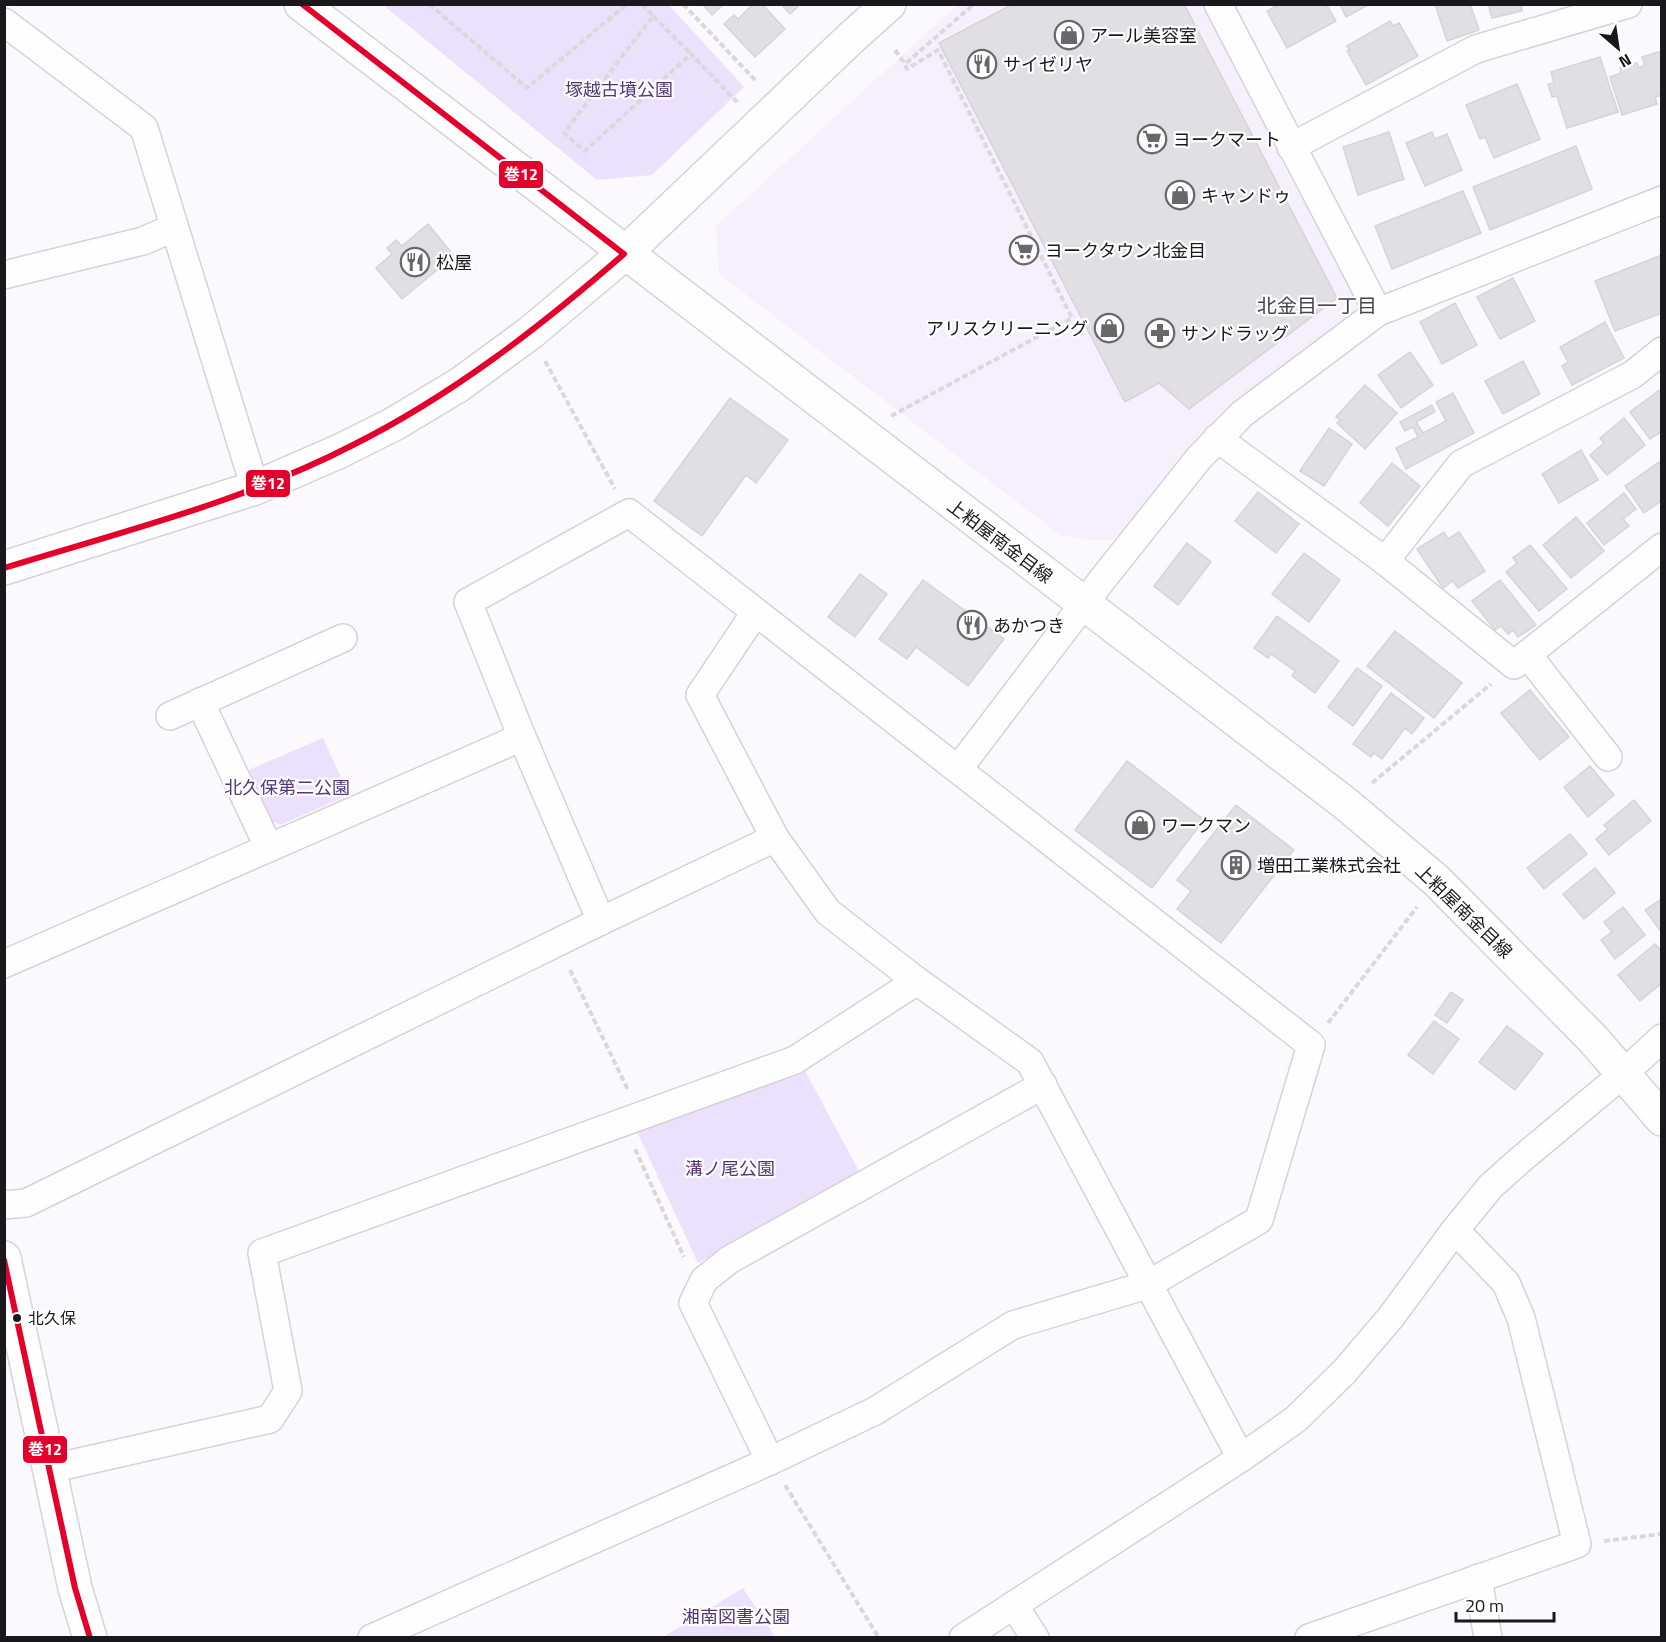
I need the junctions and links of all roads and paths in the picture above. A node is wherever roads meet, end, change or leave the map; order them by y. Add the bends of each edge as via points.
1 (301, 4) edge
2 (429, 4) edge
3 (627, 4) edge
4 (642, 4) edge
5 (683, 4) edge
6 (889, 4) edge
7 (974, 4) edge
8 (1218, 4) edge
9 (1628, 4) edge
10 (652, 16) junction
11 (10, 34) edge
12 (895, 50) dead end
13 (691, 54) junction
14 (905, 64) junction
15 (760, 85) dead end
16 (740, 105) dead end
17 (1291, 147) junction
18 (1662, 200) edge
19 (173, 228) junction
20 (624, 254) junction
21 (4, 275) edge
22 (1378, 312) junction
23 (530, 333) junction
24 (1662, 351) edge
25 (888, 418) dead end
26 (1217, 438) junction
27 (255, 489) junction
28 (628, 513) junction
29 (1662, 547) edge
30 (1385, 561) junction
31 (4, 568) edge
32 (1085, 605) junction
33 (755, 613) junction
34 (343, 638) dead end
35 (1527, 654) junction
36 (1497, 679) dead end
37 (200, 702) junction
38 (170, 716) dead end
39 (522, 737) junction
40 (1608, 757) dead end
41 (959, 768) junction
42 (1370, 785) dead end
43 (775, 838) junction
44 (269, 848) junction
45 (1437, 881) junction
46 (601, 921) junction
47 (556, 943) junction
48 (4, 964) edge
49 (917, 981) junction
50 (1662, 1038) edge
51 (1311, 1044) junction
52 (1623, 1074) junction
53 (1044, 1085) junction
54 (631, 1118) junction
55 (1662, 1119) edge
56 (4, 1205) edge
57 (1455, 1230) junction
58 (4, 1257) edge
59 (686, 1263) dead end
60 (1147, 1285) junction
61 (1241, 1458) junction
62 (770, 1461) junction
63 (49, 1469) junction
64 (1662, 1534) edge
65 (1577, 1544) junction
66 (1478, 1578) junction
67 (1014, 1605) junction
68 (90, 1638) edge
69 (372, 1638) edge
70 (879, 1638) edge
71 (963, 1638) edge
72 (1035, 1638) edge
73 (1309, 1638) edge
74 (1488, 1638) edge

1 - 20 main road, 上粕屋南金目線
2 - 3 path via 527,88
4 - 10 path
5 - 15 path
6 - 20 main road
7 - 14 path
8 - 17 street
9 - 17 street via 1476,49
10 - 13 path
10 - 13 path via 564,133 585,151
11 - 19 street via 144,129
12 - 14 path
13 - 16 path
14 - 25 path via 907,69 938,50 1072,318
17 - 22 street
18 - 22 street
19 - 21 street via 143,241
19 - 27 street
20 - 23 main road
20 - 32 main road, 上粕屋南金目線
22 - 26 street via 1242,414
23 - 27 main road via 459,385 394,424
23 - 28 path
24 - 30 street via 1632,375 1461,464
26 - 30 street
26 - 32 street
27 - 31 main road
28 - 33 street
28 - 39 street via 468,602
29 - 35 street
30 - 35 street via 1514,665
32 - 41 street
32 - 45 main road, 上粕屋南金目線 via 1346,804
33 - 41 street
33 - 43 street via 700,695
34 - 37 street
35 - 40 street
36 - 42 path
37 - 38 street
37 - 44 street
39 - 44 street
39 - 46 street
41 - 51 street
43 - 46 street
43 - 49 street via 828,912
44 - 48 street
45 - 51 path
45 - 52 main road, 上粕屋南金目線
46 - 47 street
47 - 54 path
47 - 56 street via 26,1203
49 - 53 street via 1030,1062
49 - 54 street via 795,1060
50 - 52 street
51 - 60 street via 1258,1220
52 - 55 main road, 上粕屋南金目線
52 - 57 street via 1491,1186
53 - 60 street
53 - 62 street via 729,1260 704,1280 693,1304
54 - 59 path
54 - 63 street via 261,1253 288,1391 270,1419
57 - 61 street via 1391,1317 1344,1372 1296,1419
57 - 65 street via 1506,1283 1521,1318
58 - 63 main road
60 - 61 street
60 - 62 street via 1013,1325 875,1411
61 - 67 street
62 - 69 street
62 - 70 path
63 - 68 main road
64 - 65 path
65 - 66 street
66 - 73 street
66 - 74 street
67 - 71 street
67 - 72 street

